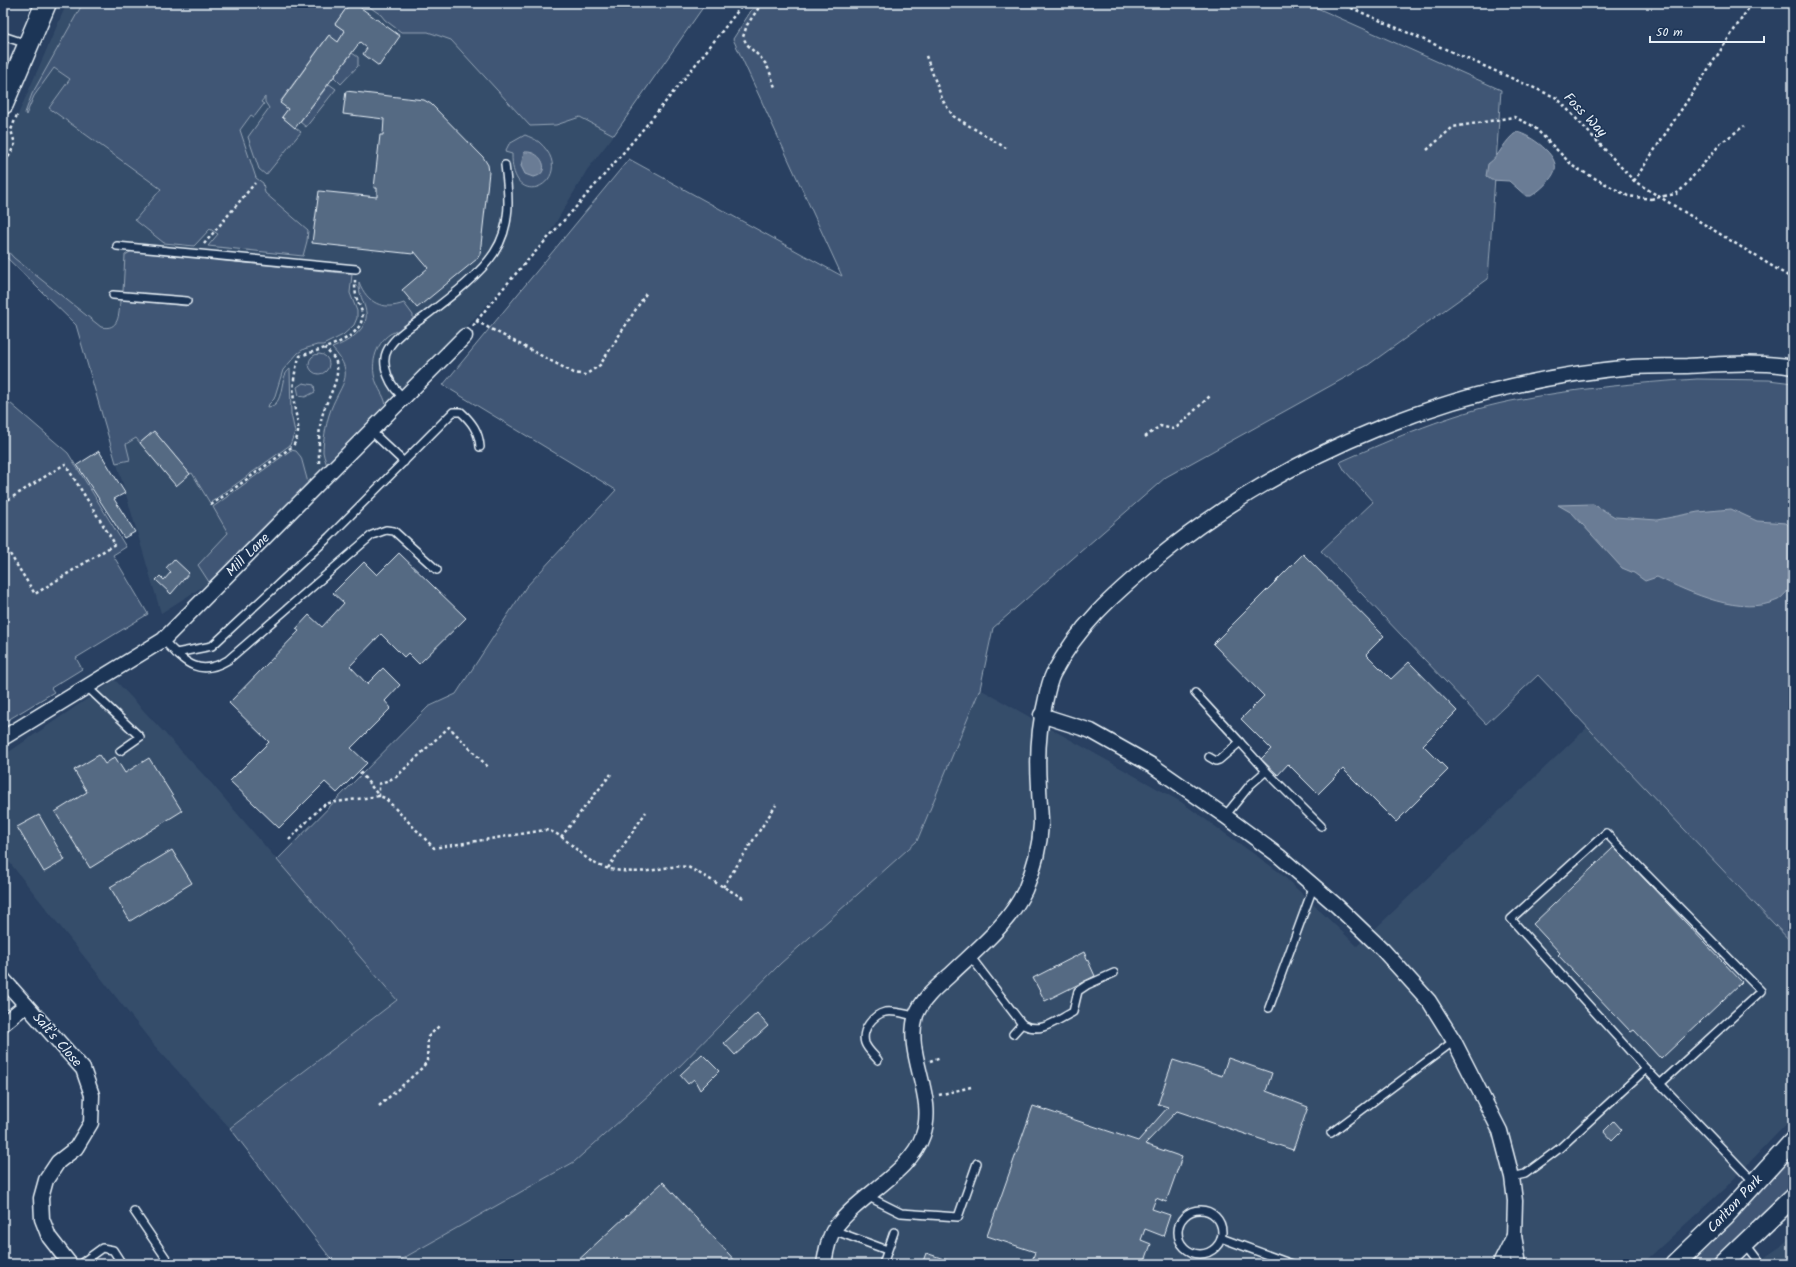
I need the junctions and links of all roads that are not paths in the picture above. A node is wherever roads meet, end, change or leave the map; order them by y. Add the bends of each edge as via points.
1 (46, 3) edge
2 (3, 36) edge
3 (28, 44) junction
4 (3, 104) edge
5 (505, 165) dead end
6 (117, 246) dead end
7 (356, 269) road end
8 (113, 295) dead end
9 (187, 301) dead end
10 (465, 336) road end
11 (1793, 367) edge
12 (404, 397) junction
13 (371, 431) junction
14 (480, 447) dead end
15 (404, 462) junction
16 (437, 570) dead end
17 (163, 640) junction
18 (176, 653) junction
19 (86, 686) junction
20 (1195, 693) dead end
21 (1041, 715) junction
22 (3, 738) edge
23 (1240, 742) junction
24 (120, 751) dead end
25 (1209, 758) dead end
26 (1266, 771) junction
27 (1225, 816) junction
28 (1321, 826) dead end
29 (1314, 885) junction
30 (970, 956) junction
31 (1114, 973) dead end
32 (3, 979) edge
33 (26, 1005) junction
34 (1269, 1008) dead end
35 (916, 1016) junction
36 (3, 1024) edge
37 (1022, 1024) junction
38 (1013, 1034) dead end
39 (1454, 1040) junction
40 (878, 1060) dead end
41 (1646, 1069) junction
42 (1660, 1084) junction
43 (1331, 1133) dead end
44 (1793, 1141) edge
45 (977, 1163) dead end
46 (1512, 1177) junction
47 (1755, 1183) junction
48 (867, 1196) junction
49 (1793, 1197) edge
50 (134, 1211) dead end
51 (833, 1230) junction
52 (894, 1232) dead end
53 (1514, 1236) junction
54 (1221, 1238) junction
55 (1745, 1243) junction
56 (888, 1250) junction
57 (70, 1264) edge
58 (80, 1264) edge
59 (122, 1264) edge
60 (170, 1264) edge
61 (824, 1264) edge
62 (883, 1264) edge
63 (1292, 1264) edge
64 (1500, 1264) edge
65 (1519, 1264) edge
66 (1675, 1264) edge
67 (1723, 1264) edge
68 (1761, 1264) edge

1 - 3 main road
2 - 3 lane
3 - 4 main road
5 - 12 lane via 510,200 506,228 494,253 470,280 406,330 387,350 384,365 389,379
6 - 7 lane
8 - 9 lane
10 - 12 street, Mill Lane
11 - 21 street via 1730,363 1634,367 1570,376 1486,393 1419,413 1345,442 1298,465 1236,502 1176,543 1120,589 1084,625 1051,677
12 - 13 street, Mill Lane
13 - 15 lane
13 - 17 street, Mill Lane
14 - 15 lane via 477,431 463,413 455,411
15 - 18 lane via 329,537 212,646
16 - 18 lane via 394,531 386,530 372,535 228,660 215,668 204,669 192,665
17 - 18 lane
17 - 19 street, Mill Lane
19 - 22 street, Mill Lane
19 - 24 lane via 140,737
20 - 23 lane
21 - 27 street via 1091,731 1153,766
21 - 30 street via 1038,742 1041,824 1033,870 1015,910
23 - 25 lane via 1219,760
23 - 26 lane
26 - 27 lane via 1250,785
26 - 28 lane
27 - 29 street
29 - 34 lane
29 - 39 street via 1383,950 1429,1001
30 - 35 street via 935,989 920,1006
30 - 37 lane
31 - 37 lane via 1078,991 1073,1012 1039,1029
32 - 33 street, Salt's Close
33 - 36 street, Salt's Close
33 - 57 street, Salt's Close via 83,1070 92,1095 91,1123 76,1148 58,1162 46,1180 41,1198 42,1219 49,1237
35 - 40 lane via 886,1012 877,1015 867,1026 864,1034 865,1044
35 - 48 street via 916,1055 928,1119 924,1135 916,1151
37 - 38 lane
39 - 43 lane
39 - 46 street via 1500,1131
41 - 42 lane
41 - 42 lane via 1512,919 1606,833 1761,991
41 - 46 lane via 1560,1148 1525,1174
42 - 47 lane
44 - 47 street, Carlton Park
45 - 48 lane via 958,1217 901,1213
46 - 53 street via 1515,1201
47 - 66 street, Carlton Park via 1695,1247
48 - 51 street
49 - 55 street
50 - 60 lane
51 - 56 lane
51 - 61 street
52 - 56 lane
53 - 64 street
53 - 65 street
54 - 54 lane via 1207,1253 1193,1253 1179,1238 1179,1224 1188,1213 1203,1210 1216,1217 1220,1223
54 - 63 lane
55 - 67 street
55 - 68 lane
56 - 62 lane
58 - 59 lane via 102,1248 113,1250

